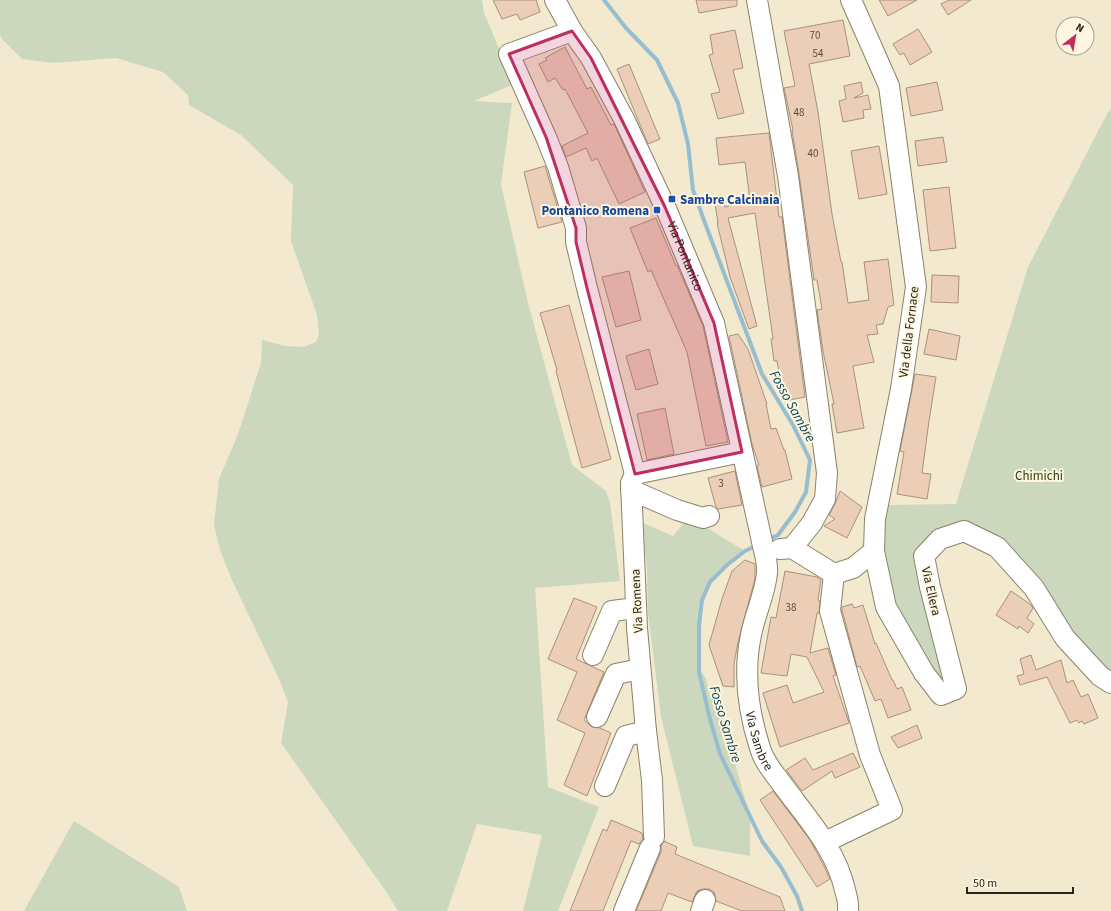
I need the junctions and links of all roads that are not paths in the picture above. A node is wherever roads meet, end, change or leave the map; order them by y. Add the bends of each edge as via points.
1 (556, 0) edge
2 (757, 0) edge
3 (851, 0) edge
4 (572, 31) junction
5 (742, 452) junction
6 (633, 482) junction
7 (755, 510) joint
8 (709, 516) dead end
9 (764, 548) junction
10 (792, 548) junction
11 (874, 551) junction
12 (834, 574) junction
13 (636, 608) junction
14 (593, 655) dead end
15 (640, 669) junction
16 (1111, 683) edge
17 (597, 717) dead end
18 (646, 731) junction
19 (605, 786) dead end
20 (825, 842) junction
21 (624, 911) edge
22 (848, 911) edge

1 - 4 street, Via Pontanico
2 - 10 street via 788,176 827,474 825,499 812,523
3 - 11 street, Via della Fornace via 889,86 916,287 901,389 875,519
4 - 5 street, Via Pontanico via 591,58 624,119 667,211 714,323
4 - 6 street, Via Romena via 509,54 546,137 566,193
5 - 6 street
5 - 7 street, Via Pontanico
6 - 8 street via 677,510 703,518
6 - 13 street, Via Romena
7 - 9 street, Via Sambre
9 - 10 street
9 - 20 street, Via Sambre via 768,572 746,662 751,714 760,750 768,766
10 - 12 street
11 - 12 street via 853,568
11 - 16 street, Via Ellera via 886,607 924,673 941,695 956,689 924,556 940,539 964,531 997,546 1036,590 1065,638 1100,676
12 - 20 street via 830,611 868,748 892,810
13 - 14 street via 612,611
13 - 15 street, Via Romena
15 - 17 street via 616,674
15 - 18 street, Via Romena
18 - 19 street via 626,736
18 - 21 street, Via Romena via 652,780 652,843
20 - 22 street, Via Sambre via 842,876

